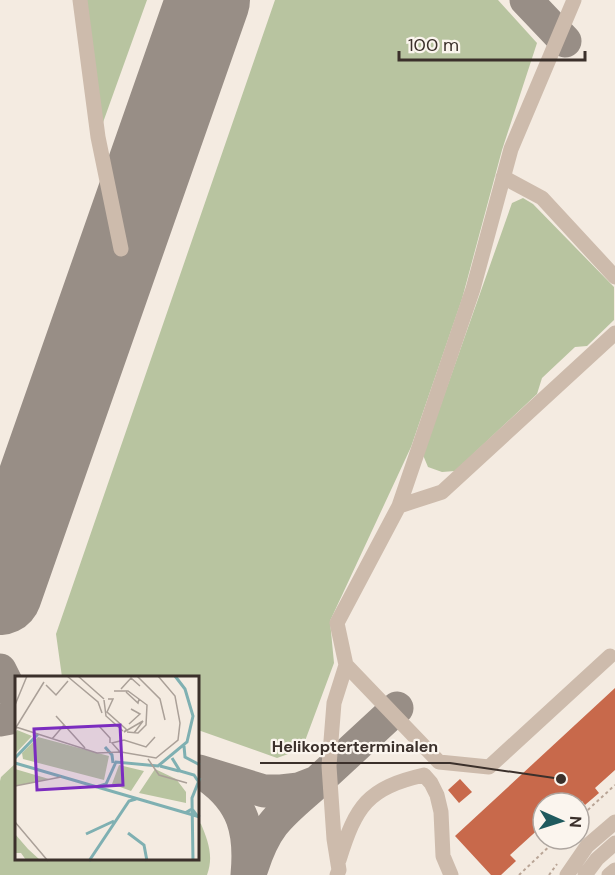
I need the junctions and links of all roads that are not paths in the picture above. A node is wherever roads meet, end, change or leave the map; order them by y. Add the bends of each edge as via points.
1 (80, 0) edge
2 (573, 0) edge
3 (503, 177) junction
4 (121, 249) dead end
5 (615, 278) edge
6 (615, 333) edge
7 (399, 506) junction
8 (610, 656) dead end
9 (346, 665) junction
10 (439, 762) junction
11 (431, 783) junction
12 (615, 822) edge
13 (615, 843) edge
14 (338, 869) edge
15 (615, 870) edge
16 (451, 875) edge
17 (567, 875) edge
18 (585, 875) edge
19 (609, 875) edge

1 - 4 lane via 99,137
2 - 3 lane
3 - 5 lane via 542,198
3 - 7 lane via 473,289
6 - 7 lane via 442,492
7 - 9 lane via 337,623
8 - 10 lane via 489,767
9 - 10 lane
9 - 14 lane via 334,703 330,744
10 - 11 lane
11 - 14 lane via 424,775 389,786 368,800 345,841
11 - 16 lane via 441,812 443,856
12 - 17 lane via 587,846
13 - 18 lane
15 - 19 lane

